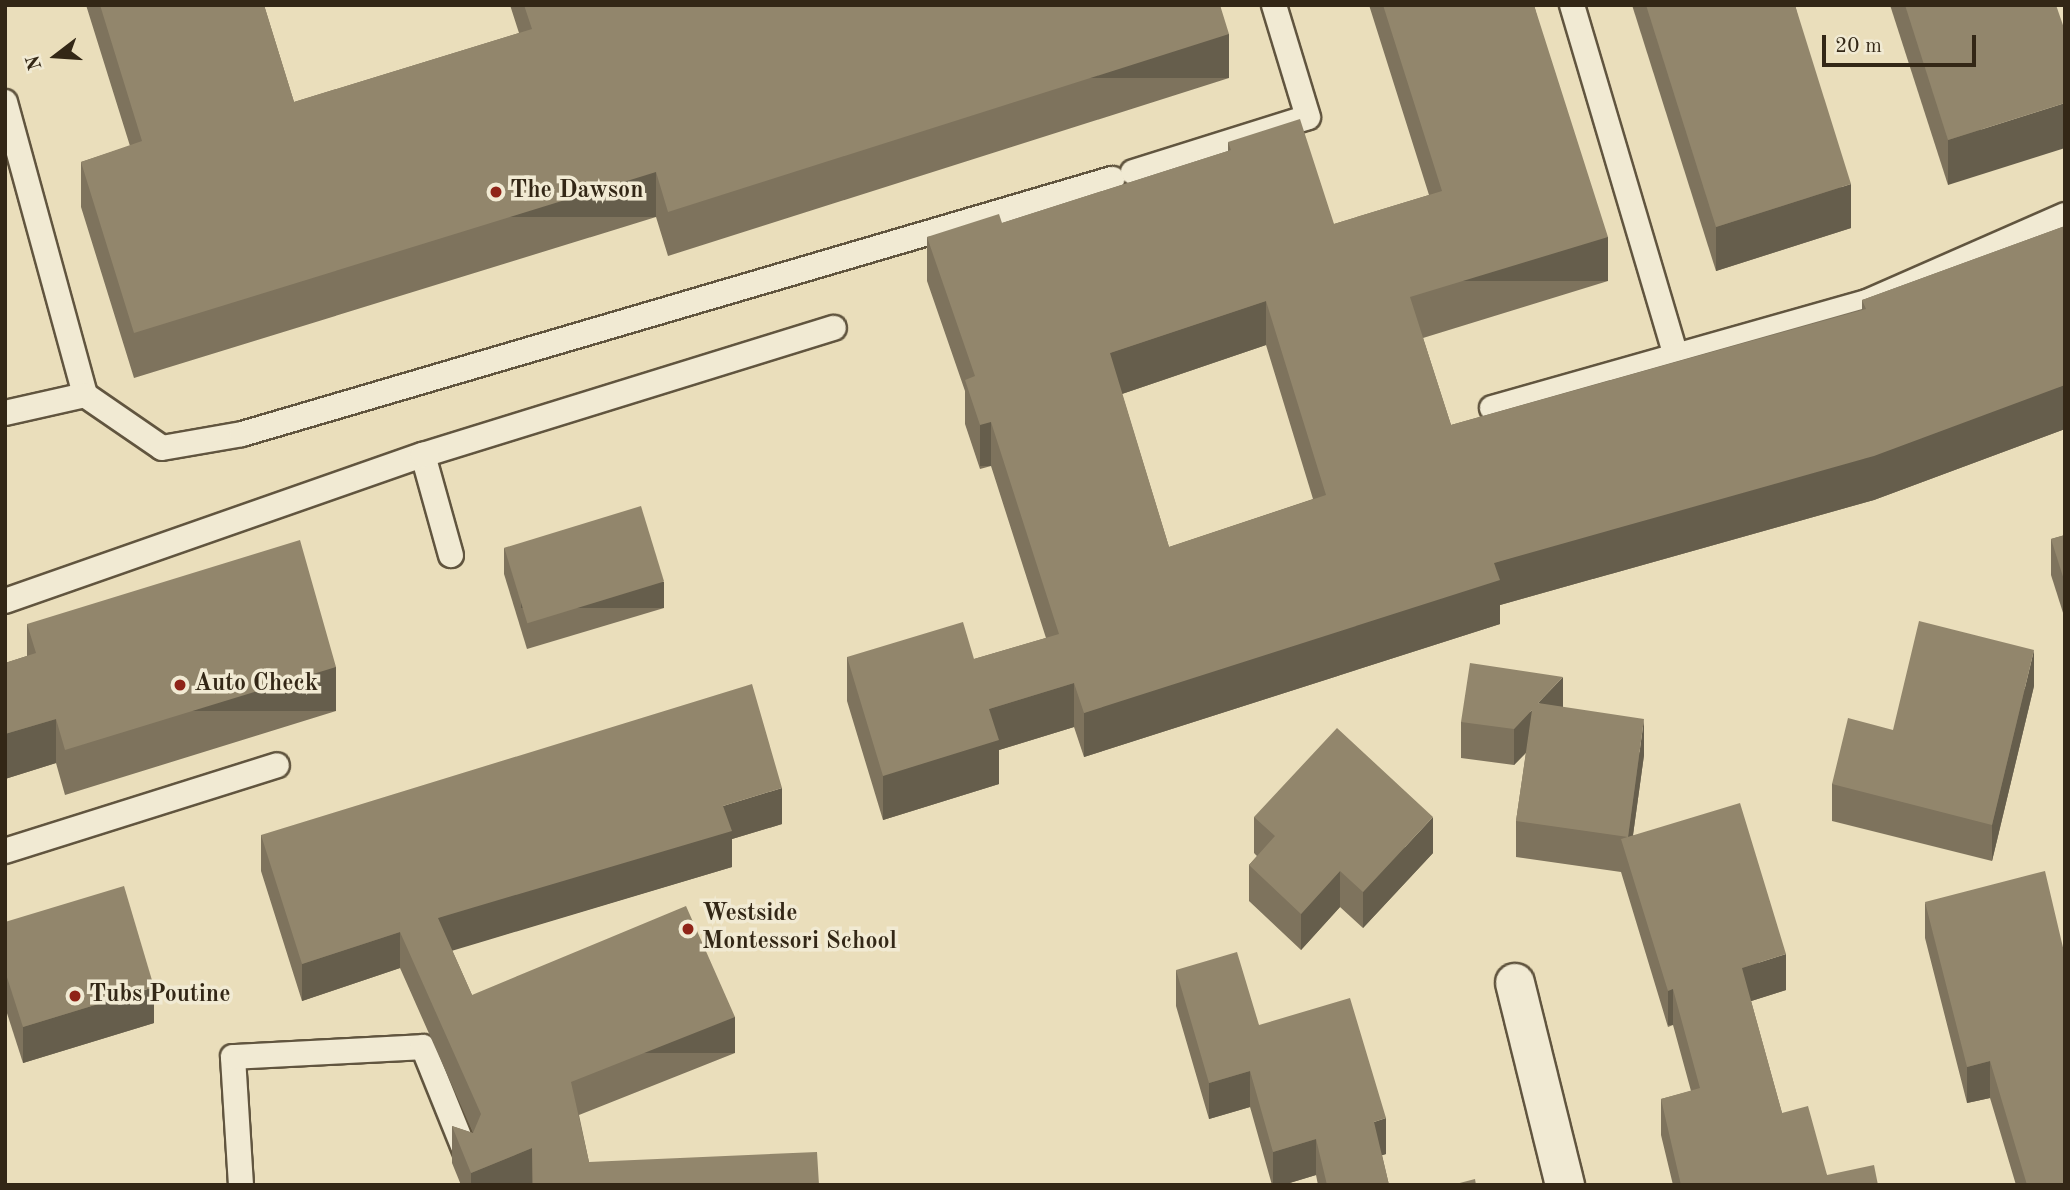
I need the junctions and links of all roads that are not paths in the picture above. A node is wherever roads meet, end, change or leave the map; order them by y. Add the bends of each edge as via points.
1 (1274, 5) edge
2 (1573, 5) edge
3 (5, 102) edge
4 (2065, 215) edge
5 (835, 328) dead end
6 (1675, 352) junction
7 (85, 395) junction
8 (1492, 408) dead end
9 (5, 413) edge
10 (423, 455) junction
11 (451, 555) dead end
12 (5, 601) edge
13 (277, 765) dead end
14 (5, 851) edge
15 (1515, 983) dead end
16 (467, 1156) edge
17 (241, 1185) edge
18 (1565, 1185) edge

1 - 7 lane via 1308,117 242,434 162,448
2 - 6 lane
3 - 7 lane
4 - 6 lane via 1867,302
5 - 10 lane
6 - 8 lane
7 - 9 lane
10 - 11 lane
10 - 12 lane
13 - 14 lane
15 - 18 street
16 - 17 lane via 423,1047 233,1057

